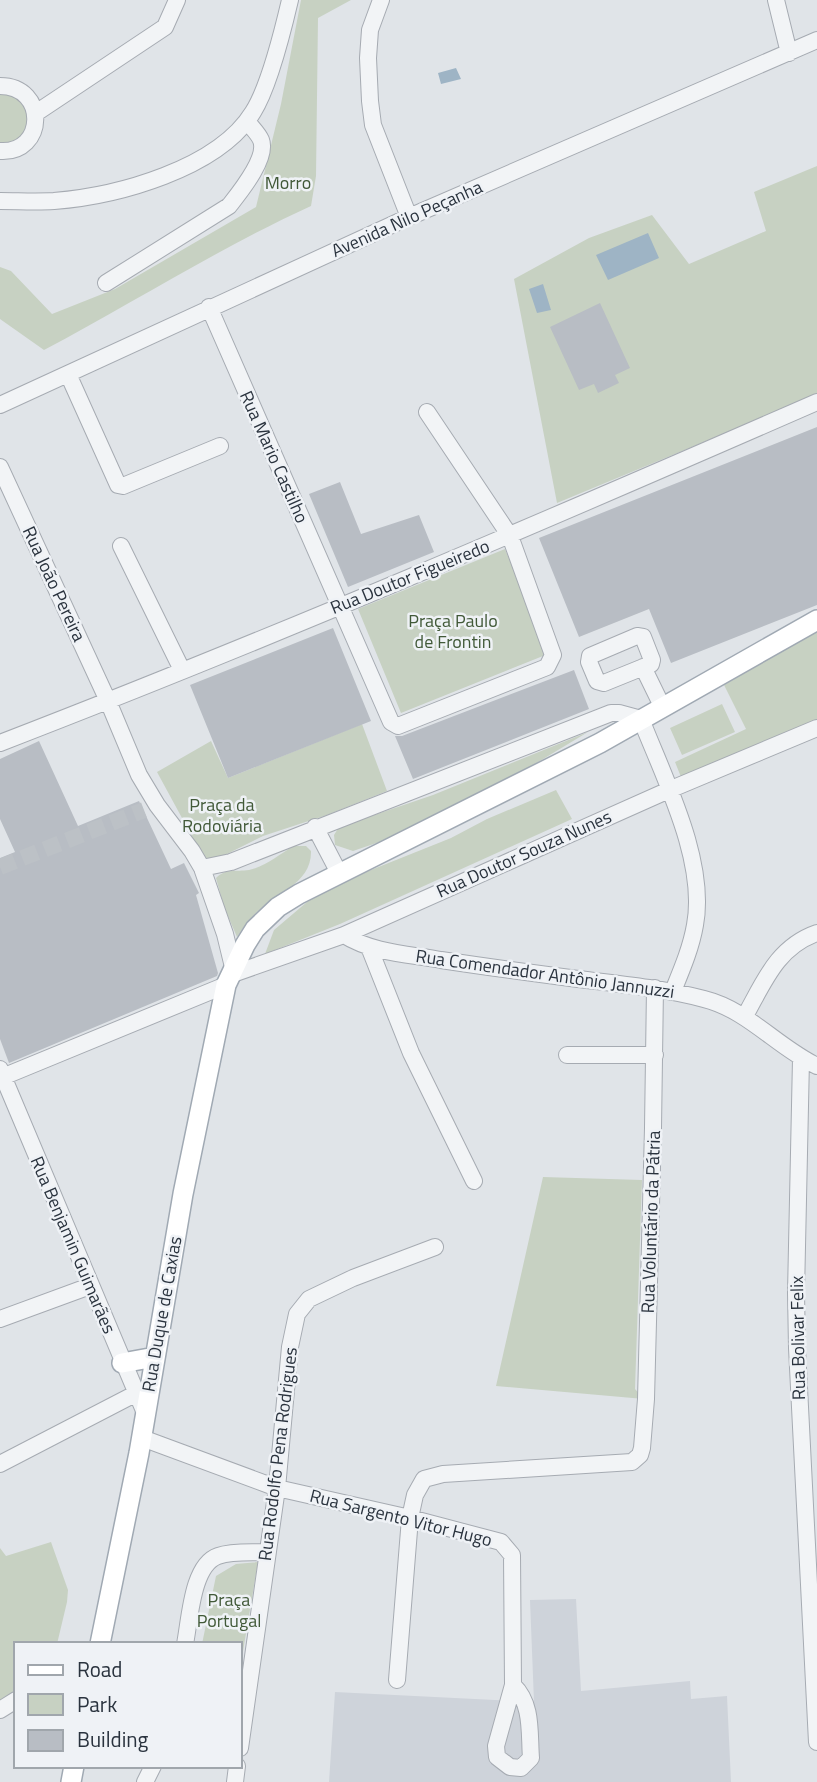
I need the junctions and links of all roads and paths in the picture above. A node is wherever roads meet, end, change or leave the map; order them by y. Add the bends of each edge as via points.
1 (177, 0) edge
2 (290, 0) edge
3 (381, 0) edge
4 (776, 0) edge
5 (817, 40) edge
6 (789, 53) junction
7 (0, 86) edge
8 (36, 114) junction
9 (247, 121) junction
10 (0, 151) edge
11 (0, 201) edge
12 (409, 217) junction
13 (106, 283) dead end
14 (209, 307) junction
15 (68, 373) junction
16 (817, 402) edge
17 (0, 405) edge
18 (427, 412) dead end
19 (220, 446) dead end
20 (0, 467) edge
21 (510, 536) junction
22 (121, 546) dead end
23 (341, 605) junction
24 (817, 620) edge
25 (643, 667) dead end
26 (182, 670) junction
27 (108, 701) junction
28 (662, 706) junction
29 (641, 719) junction
30 (817, 728) edge
31 (0, 743) edge
32 (669, 790) junction
33 (315, 827) junction
34 (202, 868) junction
35 (339, 873) junction
36 (817, 933) edge
37 (344, 935) junction
38 (369, 947) junction
39 (230, 976) junction
40 (655, 988) junction
41 (673, 991) junction
42 (745, 1016) junction
43 (567, 1055) dead end
44 (655, 1055) junction
45 (801, 1059) junction
46 (817, 1066) edge
47 (1, 1074) edge
48 (474, 1181) dead end
49 (435, 1247) dead end
50 (90, 1286) junction
51 (0, 1320) edge
52 (155, 1357) junction
53 (122, 1363) junction
54 (135, 1394) junction
55 (145, 1413) junction
56 (142, 1438) junction
57 (0, 1464) edge
58 (277, 1488) junction
59 (410, 1518) junction
60 (267, 1552) junction
61 (100, 1642) edge
62 (185, 1642) edge
63 (397, 1680) dead end
64 (513, 1685) junction
65 (242, 1721) edge
66 (817, 1742) edge
67 (522, 1775) edge

1 - 8 street via 164,27
2 - 9 street via 262,92
3 - 12 street via 370,30 373,125
4 - 6 street
5 - 6 street, Avenida Nilo Peçanha
6 - 12 street, Avenida Nilo Peçanha
7 - 8 street via 23,92
8 - 10 street via 29,139 14,149
9 - 11 street via 200,160 153,181 54,201
9 - 13 street via 262,143 261,154 229,206
12 - 14 street, Avenida Nilo Peçanha
14 - 15 street, Avenida Nilo Peçanha
14 - 23 street, Rua Mario Castilho
15 - 17 street, Avenida Nilo Peçanha
15 - 19 street via 118,485
16 - 21 street, Rua Doutor Figueiredo
18 - 21 street
20 - 27 street, Rua João Pereira
21 - 23 street, Rua Doutor Figueiredo
21 - 23 street, Rua Mario Castilho via 553,655 547,667 398,726 391,722
22 - 26 street
23 - 26 street, Rua Doutor Figueiredo
24 - 28 main road, Rua Duque de Caxias
25 - 28 street
26 - 27 street, Rua Doutor Figueiredo
27 - 31 street, Rua Doutor Figueiredo
27 - 34 street, Rua João Pereira via 150,808 192,851
28 - 29 main road, Rua Duque de Caxias
29 - 32 street
29 - 33 street via 611,713
29 - 35 main road, Rua Duque de Caxias
30 - 32 street, Rua Doutor Souza Nunes
32 - 37 street, Rua Doutor Souza Nunes
32 - 41 street via 697,879 696,923
33 - 34 street via 231,862
33 - 35 street
34 - 39 street, Rua João Pereira via 225,934
35 - 39 main road, Rua Duque de Caxias via 278,907 255,929
36 - 42 street via 795,942 777,961
37 - 38 street, Rua Comendador Antônio Jannuzzi
37 - 39 street, Rua Doutor Souza Nunes
38 - 40 street, Rua Comendador Antônio Jannuzzi via 502,970
38 - 48 street via 411,1053
39 - 47 street, Rua Doutor Souza Nunes
39 - 52 main road, Rua Duque de Caxias via 183,1194
40 - 41 street, Rua Comendador Antônio Jannuzzi
40 - 44 street, Rua Voluntário da Pátria
41 - 42 street, Rua Comendador Antônio Jannuzzi
42 - 45 street, Rua Comendador Antônio Jannuzzi
43 - 44 street
44 - 59 street, Rua Voluntário da Pátria via 646,1399 640,1455 632,1462 433,1475 419,1485
45 - 46 street, Rua Comendador Antônio Jannuzzi
45 - 66 street, Rua Bolivar Felix via 796,1321
47 - 50 street, Rua Benjamin Guimarães
49 - 58 street, Rua Rodolfo Pena Rodrigues via 353,1278 303,1305 290,1347
50 - 51 street
50 - 53 street, Rua Benjamin Guimarães
52 - 53 main road
52 - 55 main road, Rua Duque de Caxias
53 - 54 street, Rua Benjamin Guimarães
54 - 55 street, Rua Benjamin Guimarães
54 - 57 street
55 - 56 main road, Rua Duque de Caxias
56 - 58 street, Rua Sargento Vitor Hugo
56 - 61 main road, Rua Duque de Caxias
58 - 59 street, Rua Sargento Vitor Hugo
58 - 60 street, Rua Rodolfo Pena Rodrigues
59 - 63 street
59 - 64 street, Rua Sargento Vitor Hugo via 502,1542 512,1555
60 - 62 street via 228,1553 207,1562 200,1573
60 - 65 street, Rua Rodolfo Pena Rodrigues
64 - 67 street via 524,1695 528,1713 531,1759
64 - 67 street via 496,1746 498,1757

